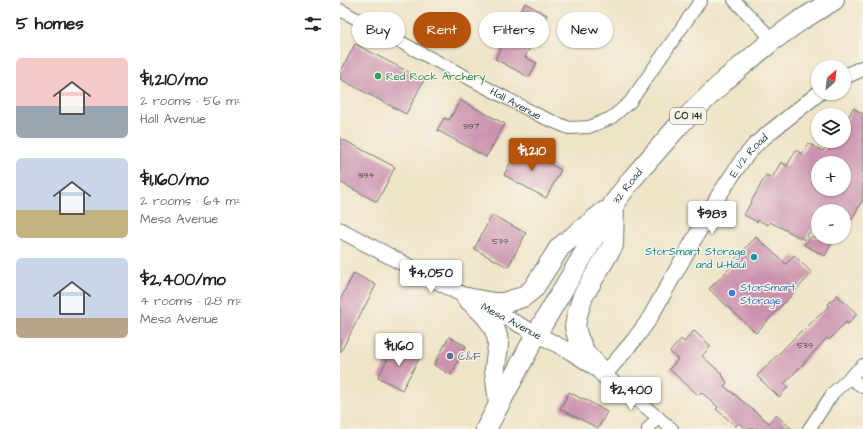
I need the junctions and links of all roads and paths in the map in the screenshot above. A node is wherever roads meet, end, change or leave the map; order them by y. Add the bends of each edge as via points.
1 (701, 0) edge
2 (734, 0) edge
3 (834, 0) edge
4 (340, 10) edge
5 (773, 40) junction
6 (863, 68) edge
7 (851, 74) edge
8 (811, 99) edge
9 (614, 203) junction
10 (340, 230) edge
11 (467, 298) junction
12 (536, 335) junction
13 (863, 365) edge
14 (605, 374) junction
15 (850, 378) junction
16 (863, 387) edge
17 (499, 404) junction
18 (658, 417) junction
19 (486, 429) edge
20 (648, 429) edge
21 (672, 429) edge
22 (809, 429) edge

1 - 4 street, Hall Avenue via 630,102 611,118 589,127 569,128 540,116
2 - 5 street
3 - 5 main road, 32 Road / CO 141
5 - 9 main road, 32 Road / CO 141 via 685,118
6 - 7 street
8 - 14 street, E 1/2 Road via 755,145 743,159 719,195 648,321
9 - 11 main road via 560,247 533,289 523,297 503,303
9 - 12 main road, 32 Road / CO 141
9 - 14 main road via 613,245 583,296 576,328 585,353
10 - 11 street, Mesa Avenue
11 - 12 street, Mesa Avenue
11 - 17 main road via 485,314 496,332 498,342 495,369
12 - 14 street, Mesa Avenue via 569,351
12 - 17 main road, 32 Road / CO 141
13 - 15 street
14 - 18 street, Mesa Avenue
15 - 16 street
15 - 22 street via 833,393
17 - 19 main road, 32 Road / CO 141
18 - 20 street
18 - 21 street, Mesa Avenue

